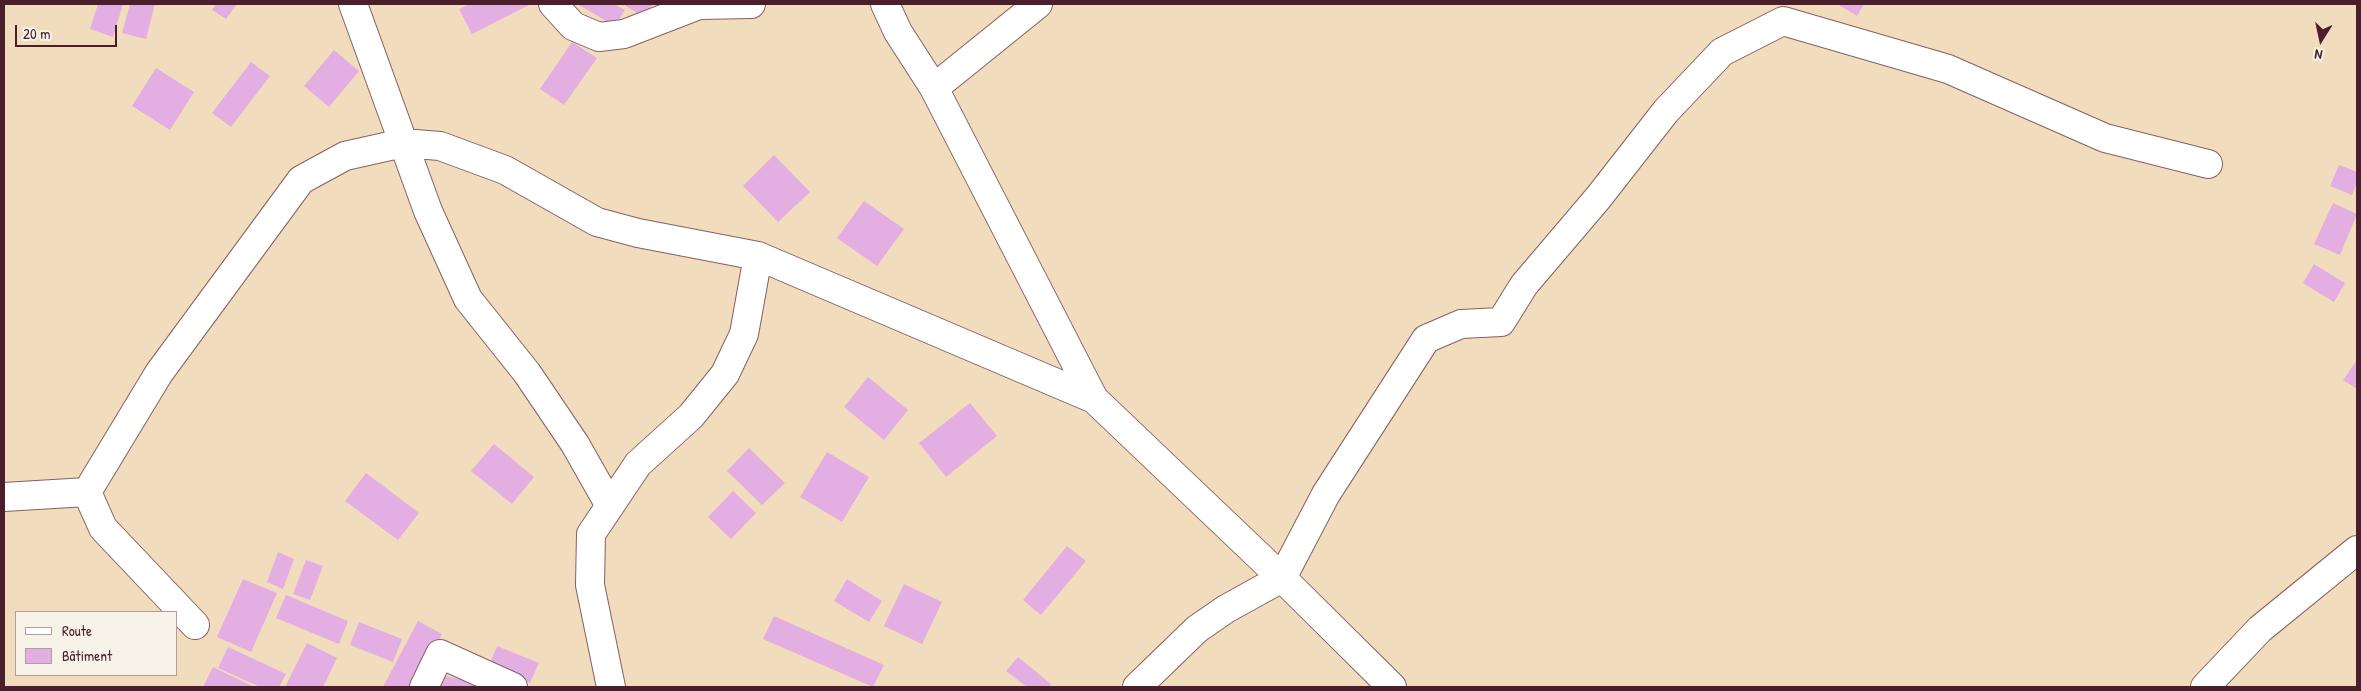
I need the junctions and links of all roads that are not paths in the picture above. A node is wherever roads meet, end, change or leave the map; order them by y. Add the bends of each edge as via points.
1 (353, 4) edge
2 (553, 4) edge
3 (751, 4) edge
4 (884, 4) edge
5 (1038, 4) edge
6 (934, 88) junction
7 (404, 143) junction
8 (2208, 164) dead end
9 (758, 256) junction
10 (1094, 399) junction
11 (87, 492) junction
12 (4, 497) edge
13 (610, 504) junction
14 (2357, 550) edge
15 (1282, 578) junction
16 (195, 625) dead end
17 (424, 687) edge
18 (513, 687) edge
19 (611, 687) edge
20 (1137, 687) edge
21 (1392, 687) edge
22 (2204, 687) edge

1 - 7 street
2 - 3 street via 573,26 599,37 624,34 699,5
4 - 6 street
5 - 6 street
6 - 10 street
7 - 9 street via 440,146 505,170 597,222
7 - 11 street via 344,156 301,180 159,373
7 - 13 street via 428,211 468,298 527,373 575,444
8 - 15 street via 2105,138 1948,69 1782,21 1722,52 1666,111 1524,286 1500,322 1461,324 1426,339 1326,494
9 - 10 street
9 - 13 street via 744,334 725,374 691,416 638,464
10 - 15 street
11 - 12 street
11 - 16 street via 103,528
13 - 19 street via 591,534 590,585
14 - 22 street via 2260,629
15 - 20 street via 1197,629
15 - 21 street
17 - 18 street via 440,654

